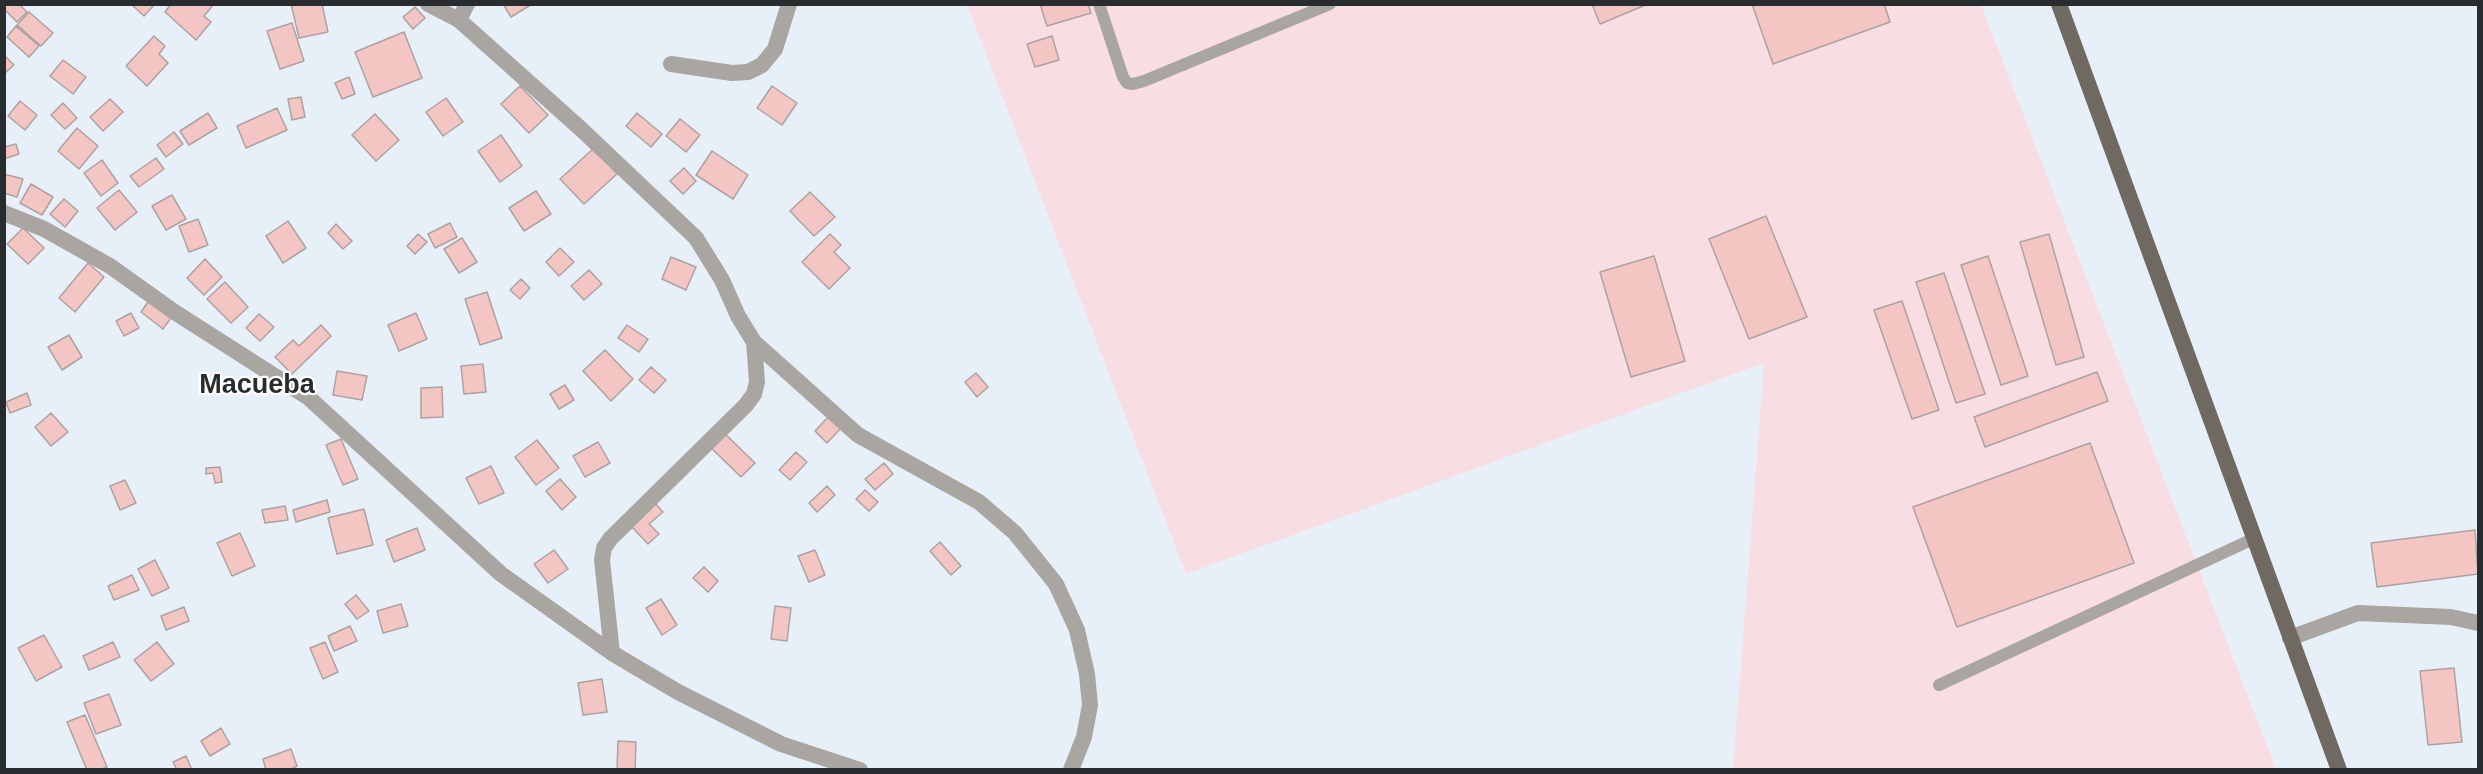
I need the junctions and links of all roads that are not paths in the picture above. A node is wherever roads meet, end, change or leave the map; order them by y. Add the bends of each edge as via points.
1 (428, 4) edge
2 (467, 4) edge
3 (789, 4) edge
4 (1099, 4) edge
5 (1330, 4) edge
6 (2059, 4) edge
7 (459, 20) junction
8 (671, 64) dead end
9 (4, 213) edge
10 (754, 342) junction
11 (2255, 538) junction
12 (2478, 623) edge
13 (2290, 638) junction
14 (612, 653) junction
15 (1939, 685) dead end
16 (860, 770) edge
17 (1071, 770) edge
18 (2339, 770) edge

1 - 7 street
2 - 7 street
3 - 8 street via 776,49 762,65 748,72 732,73
4 - 5 lane via 1124,77 1133,84
6 - 11 main road
7 - 10 street via 696,238
9 - 14 street via 44,229 110,266 309,398 501,574
10 - 14 street via 757,382 746,405 604,548
10 - 17 street via 858,435 979,502 1015,533 1056,584 1077,630 1090,705
11 - 13 main road
11 - 15 lane
12 - 13 street via 2451,617 2358,613
13 - 18 main road
14 - 16 street via 678,692 781,744

